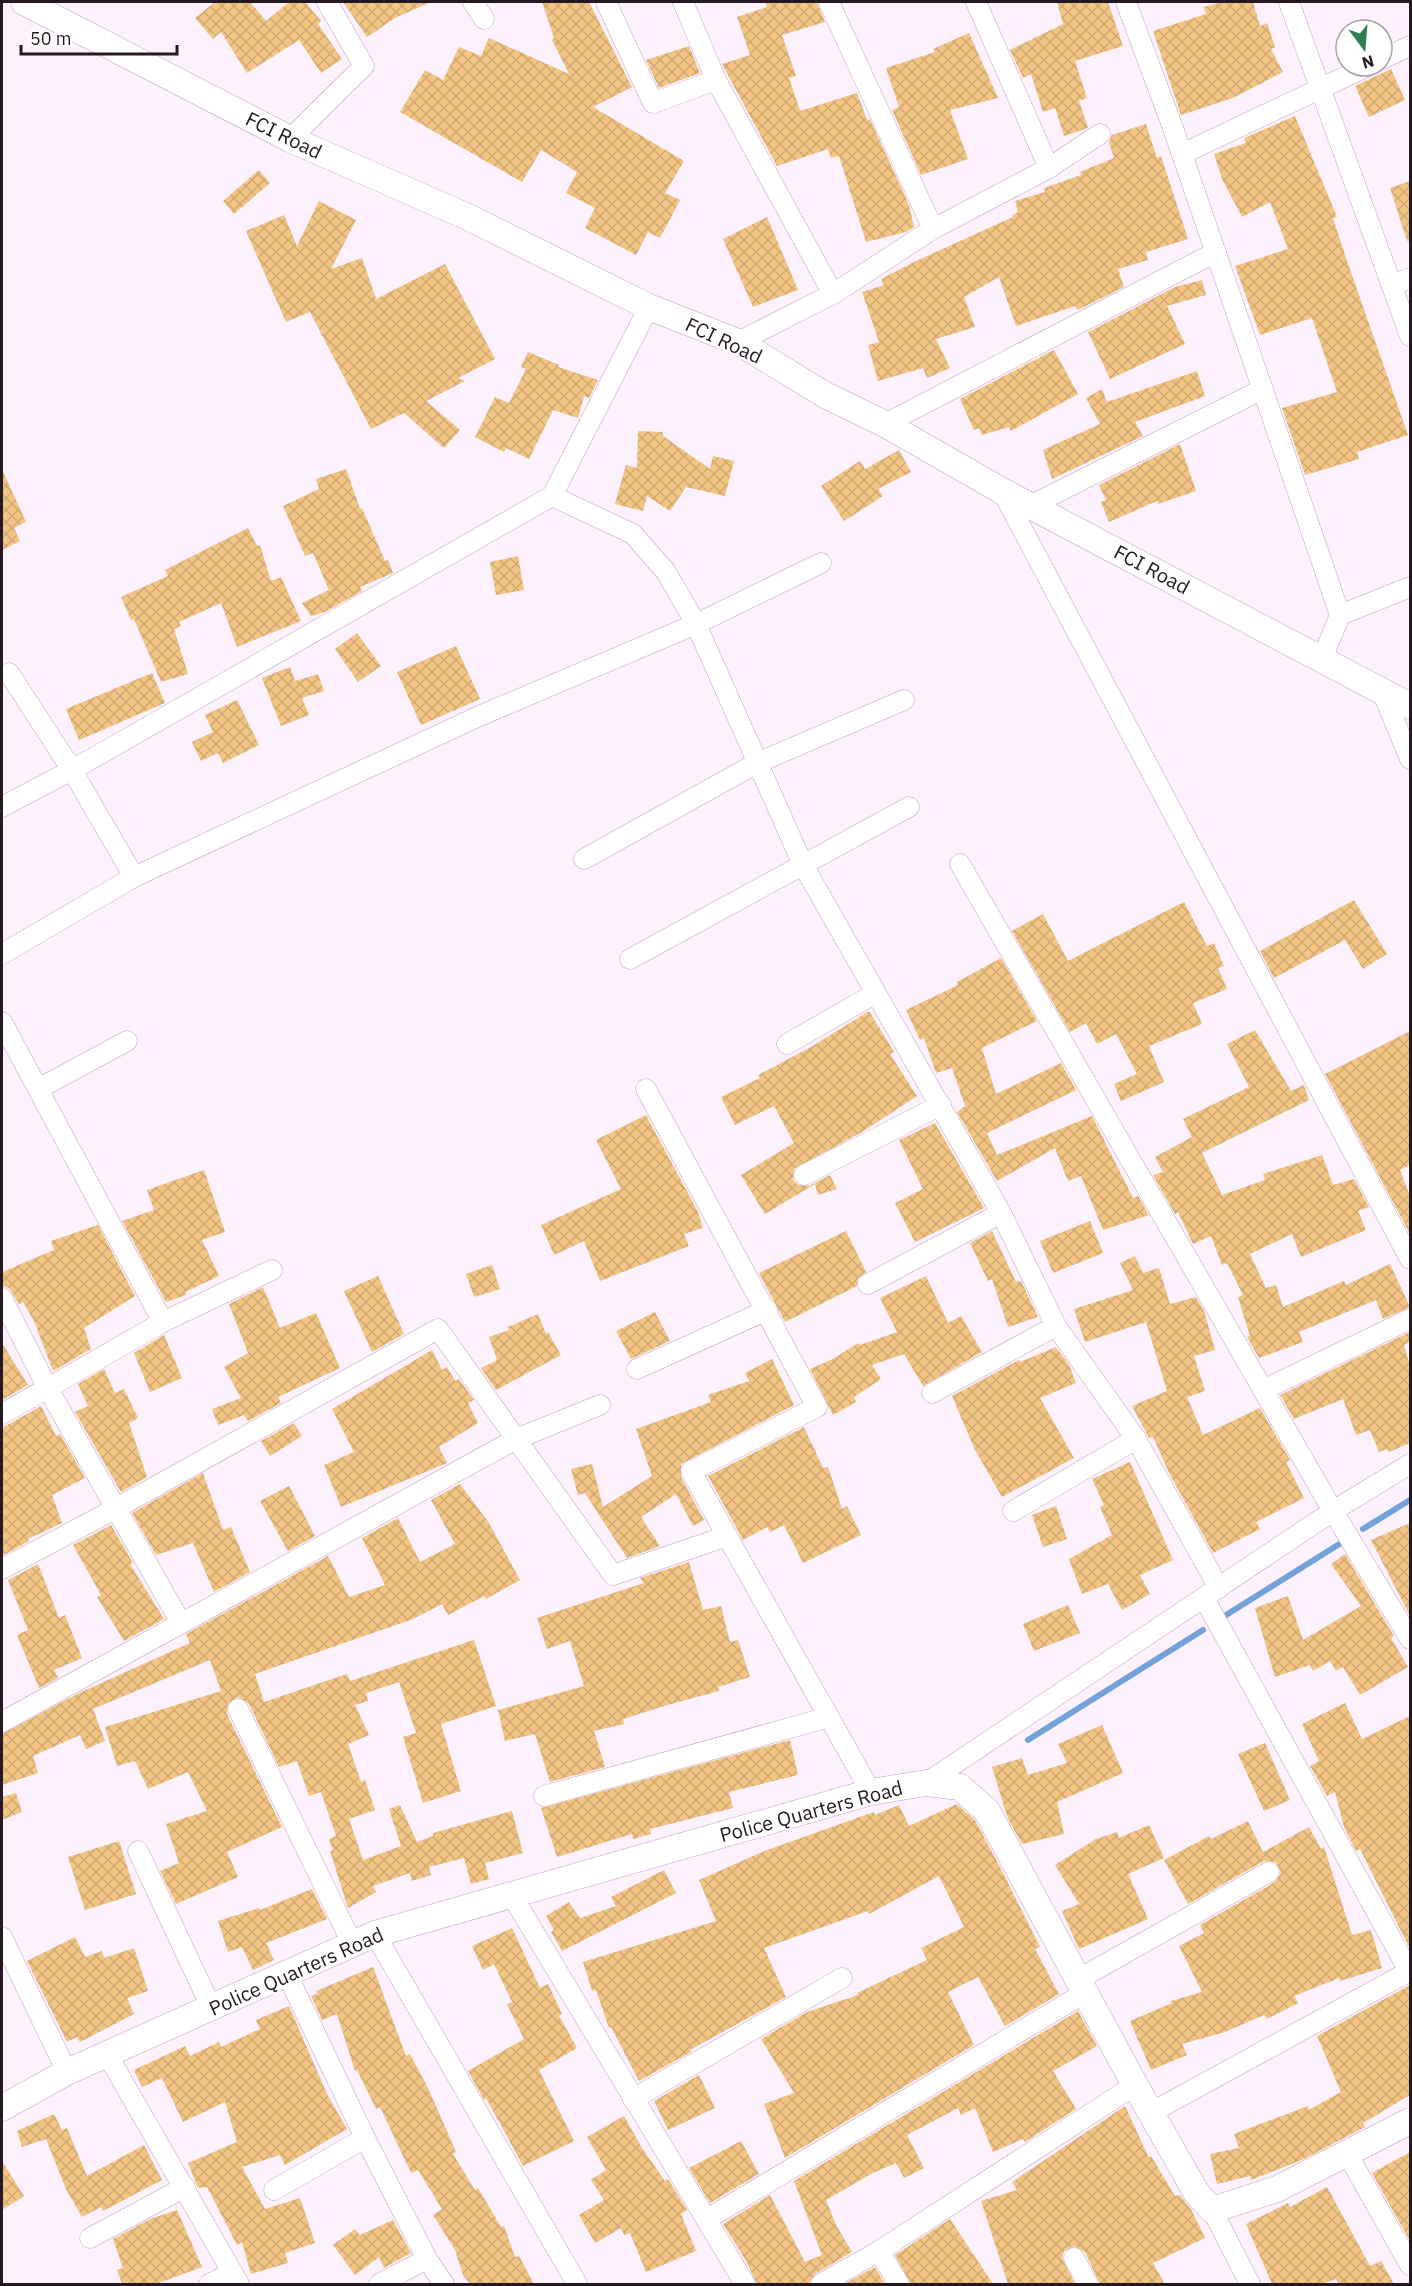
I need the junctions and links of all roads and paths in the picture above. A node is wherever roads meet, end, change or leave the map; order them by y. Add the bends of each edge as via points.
1 (24, 2) edge
2 (327, 2) edge
3 (473, 2) edge
4 (606, 2) edge
5 (683, 2) edge
6 (828, 2) edge
7 (976, 2) edge
8 (1126, 2) edge
9 (1289, 2) edge
10 (484, 19) dead end
11 (1410, 46) edge
12 (1394, 53) edge
13 (1343, 78) edge
14 (716, 80) junction
15 (1321, 89) junction
16 (1100, 134) dead end
17 (290, 139) junction
18 (1182, 154) junction
19 (1049, 168) junction
20 (933, 229) junction
21 (1216, 252) junction
22 (1410, 278) edge
23 (1392, 286) junction
24 (833, 294) junction
25 (649, 307) junction
26 (1410, 336) edge
27 (738, 342) junction
28 (1263, 389) junction
29 (885, 424) junction
30 (1002, 491) junction
31 (552, 496) junction
32 (1032, 505) junction
33 (821, 563) dead end
34 (1410, 587) edge
35 (1340, 615) junction
36 (696, 624) junction
37 (1322, 659) junction
38 (4, 670) edge
39 (1382, 691) junction
40 (904, 700) dead end
41 (1410, 705) edge
42 (1410, 759) edge
43 (757, 763) junction
44 (72, 770) junction
45 (2, 807) edge
46 (909, 807) dead end
47 (584, 859) dead end
48 (960, 864) dead end
49 (803, 865) junction
50 (134, 877) junction
51 (2, 954) edge
52 (630, 959) dead end
53 (876, 993) junction
54 (2, 1022) edge
55 (127, 1041) dead end
56 (787, 1044) dead end
57 (38, 1089) junction
58 (646, 1089) dead end
59 (941, 1105) junction
60 (804, 1175) dead end
61 (1001, 1213) junction
62 (1410, 1259) edge
63 (272, 1270) dead end
64 (868, 1284) dead end
65 (2, 1298) edge
66 (767, 1310) junction
67 (1410, 1319) edge
68 (163, 1322) junction
69 (1056, 1326) junction
70 (637, 1370) dead end
71 (47, 1387) junction
72 (1263, 1390) junction
73 (932, 1393) dead end
74 (600, 1405) dead end
75 (2, 1414) edge
76 (516, 1439) junction
77 (1136, 1439) junction
78 (1410, 1464) edge
79 (115, 1509) junction
80 (1013, 1511) dead end
81 (1334, 1511) junction
82 (727, 1536) junction
83 (2, 1569) edge
84 (1211, 1593) junction
85 (181, 1623) junction
86 (1410, 1639) edge
87 (238, 1709) dead end
88 (829, 1717) junction
89 (2, 1722) edge
90 (926, 1783) junction
91 (871, 1792) junction
92 (544, 1796) dead end
93 (138, 1851) dead end
94 (1269, 1872) dead end
95 (511, 1894) junction
96 (2, 1938) edge
97 (364, 1938) junction
98 (286, 1972) junction
99 (1410, 1972) edge
100 (842, 1978) dead end
101 (1083, 1985) junction
102 (211, 2007) junction
103 (108, 2056) junction
104 (67, 2072) junction
105 (1135, 2085) junction
106 (633, 2099) junction
107 (2, 2108) edge
108 (1152, 2112) junction
109 (1410, 2121) edge
110 (365, 2138) junction
111 (1347, 2155) junction
112 (185, 2187) junction
113 (274, 2190) dead end
114 (1212, 2210) junction
115 (707, 2219) junction
116 (90, 2238) dead end
117 (879, 2251) junction
118 (1074, 2258) dead end
119 (427, 2259) junction
120 (1410, 2265) edge
121 (235, 2278) edge
122 (208, 2284) edge
123 (380, 2284) edge
124 (444, 2284) edge
125 (577, 2284) edge
126 (745, 2284) edge
127 (821, 2284) edge
128 (899, 2284) edge
129 (1088, 2284) edge
130 (1250, 2284) edge

1 - 17 street, FCI Road
2 - 17 street via 364,66
3 - 10 street
4 - 14 street via 653,103
5 - 14 street
6 - 20 street
7 - 19 street
8 - 18 street
9 - 15 street
11 - 12 street
13 - 15 street
14 - 24 street
15 - 18 street
15 - 23 street
16 - 19 street
17 - 25 street, FCI Road via 468,217
18 - 21 street
19 - 20 street
20 - 24 street
21 - 28 street
21 - 29 street
22 - 23 street
23 - 26 street
24 - 27 street
25 - 27 street, FCI Road
25 - 31 street
27 - 29 street, FCI Road via 827,396
28 - 32 street
28 - 35 street
29 - 30 street, FCI Road
30 - 32 street, FCI Road
30 - 62 street
31 - 36 street via 633,534 666,572
31 - 44 street
32 - 37 street, FCI Road
33 - 36 street
34 - 35 street
35 - 37 street
36 - 43 street
36 - 50 street via 477,717
37 - 39 street, FCI Road
38 - 44 street
39 - 41 street, FCI Road
39 - 42 street
40 - 43 street
43 - 47 street
43 - 49 street
44 - 45 street
44 - 50 street
46 - 49 street
48 - 72 street
49 - 52 street
49 - 53 street
50 - 51 street
53 - 56 street
53 - 59 street
54 - 57 street
55 - 57 street
57 - 68 street
58 - 66 street
59 - 60 street
59 - 61 street
61 - 64 street
61 - 69 street
63 - 68 street
65 - 71 street
66 - 70 street
66 - 82 street via 817,1407 691,1471
67 - 72 street
68 - 71 street
69 - 73 street
69 - 77 street
71 - 75 street
71 - 79 street
72 - 81 street
74 - 76 street
76 - 79 street via 438,1329
76 - 82 street via 613,1575
76 - 85 street
77 - 80 street
77 - 84 street
78 - 81 street
79 - 83 street
79 - 85 street
81 - 84 street
81 - 86 street
82 - 88 street
84 - 90 street
84 - 99 street
85 - 89 street
87 - 97 street
88 - 91 street
88 - 92 street
90 - 91 street, Police Quarters Road
90 - 101 street, Police Quarters Road via 960,1787 987,1811
91 - 95 street, Police Quarters Road
93 - 102 street
94 - 101 street
95 - 97 street, Police Quarters Road
95 - 106 street
96 - 104 street
97 - 98 street, Police Quarters Road
97 - 125 street
98 - 102 street, Police Quarters Road
98 - 110 street
99 - 108 street
100 - 106 street
101 - 105 street, Police Quarters Road
101 - 115 street
102 - 103 street, Police Quarters Road
103 - 104 street, Police Quarters Road
103 - 112 street
104 - 107 street, Police Quarters Road
105 - 108 street, Police Quarters Road
105 - 117 street
106 - 115 street
108 - 114 street, Police Quarters Road via 1196,2192
109 - 111 street
110 - 113 street
110 - 119 street
111 - 114 street via 1277,2189
111 - 120 street
112 - 116 street
112 - 121 street
114 - 130 street
115 - 126 street
117 - 127 street
117 - 128 street
118 - 129 street
119 - 123 street
119 - 124 street
121 - 122 street

